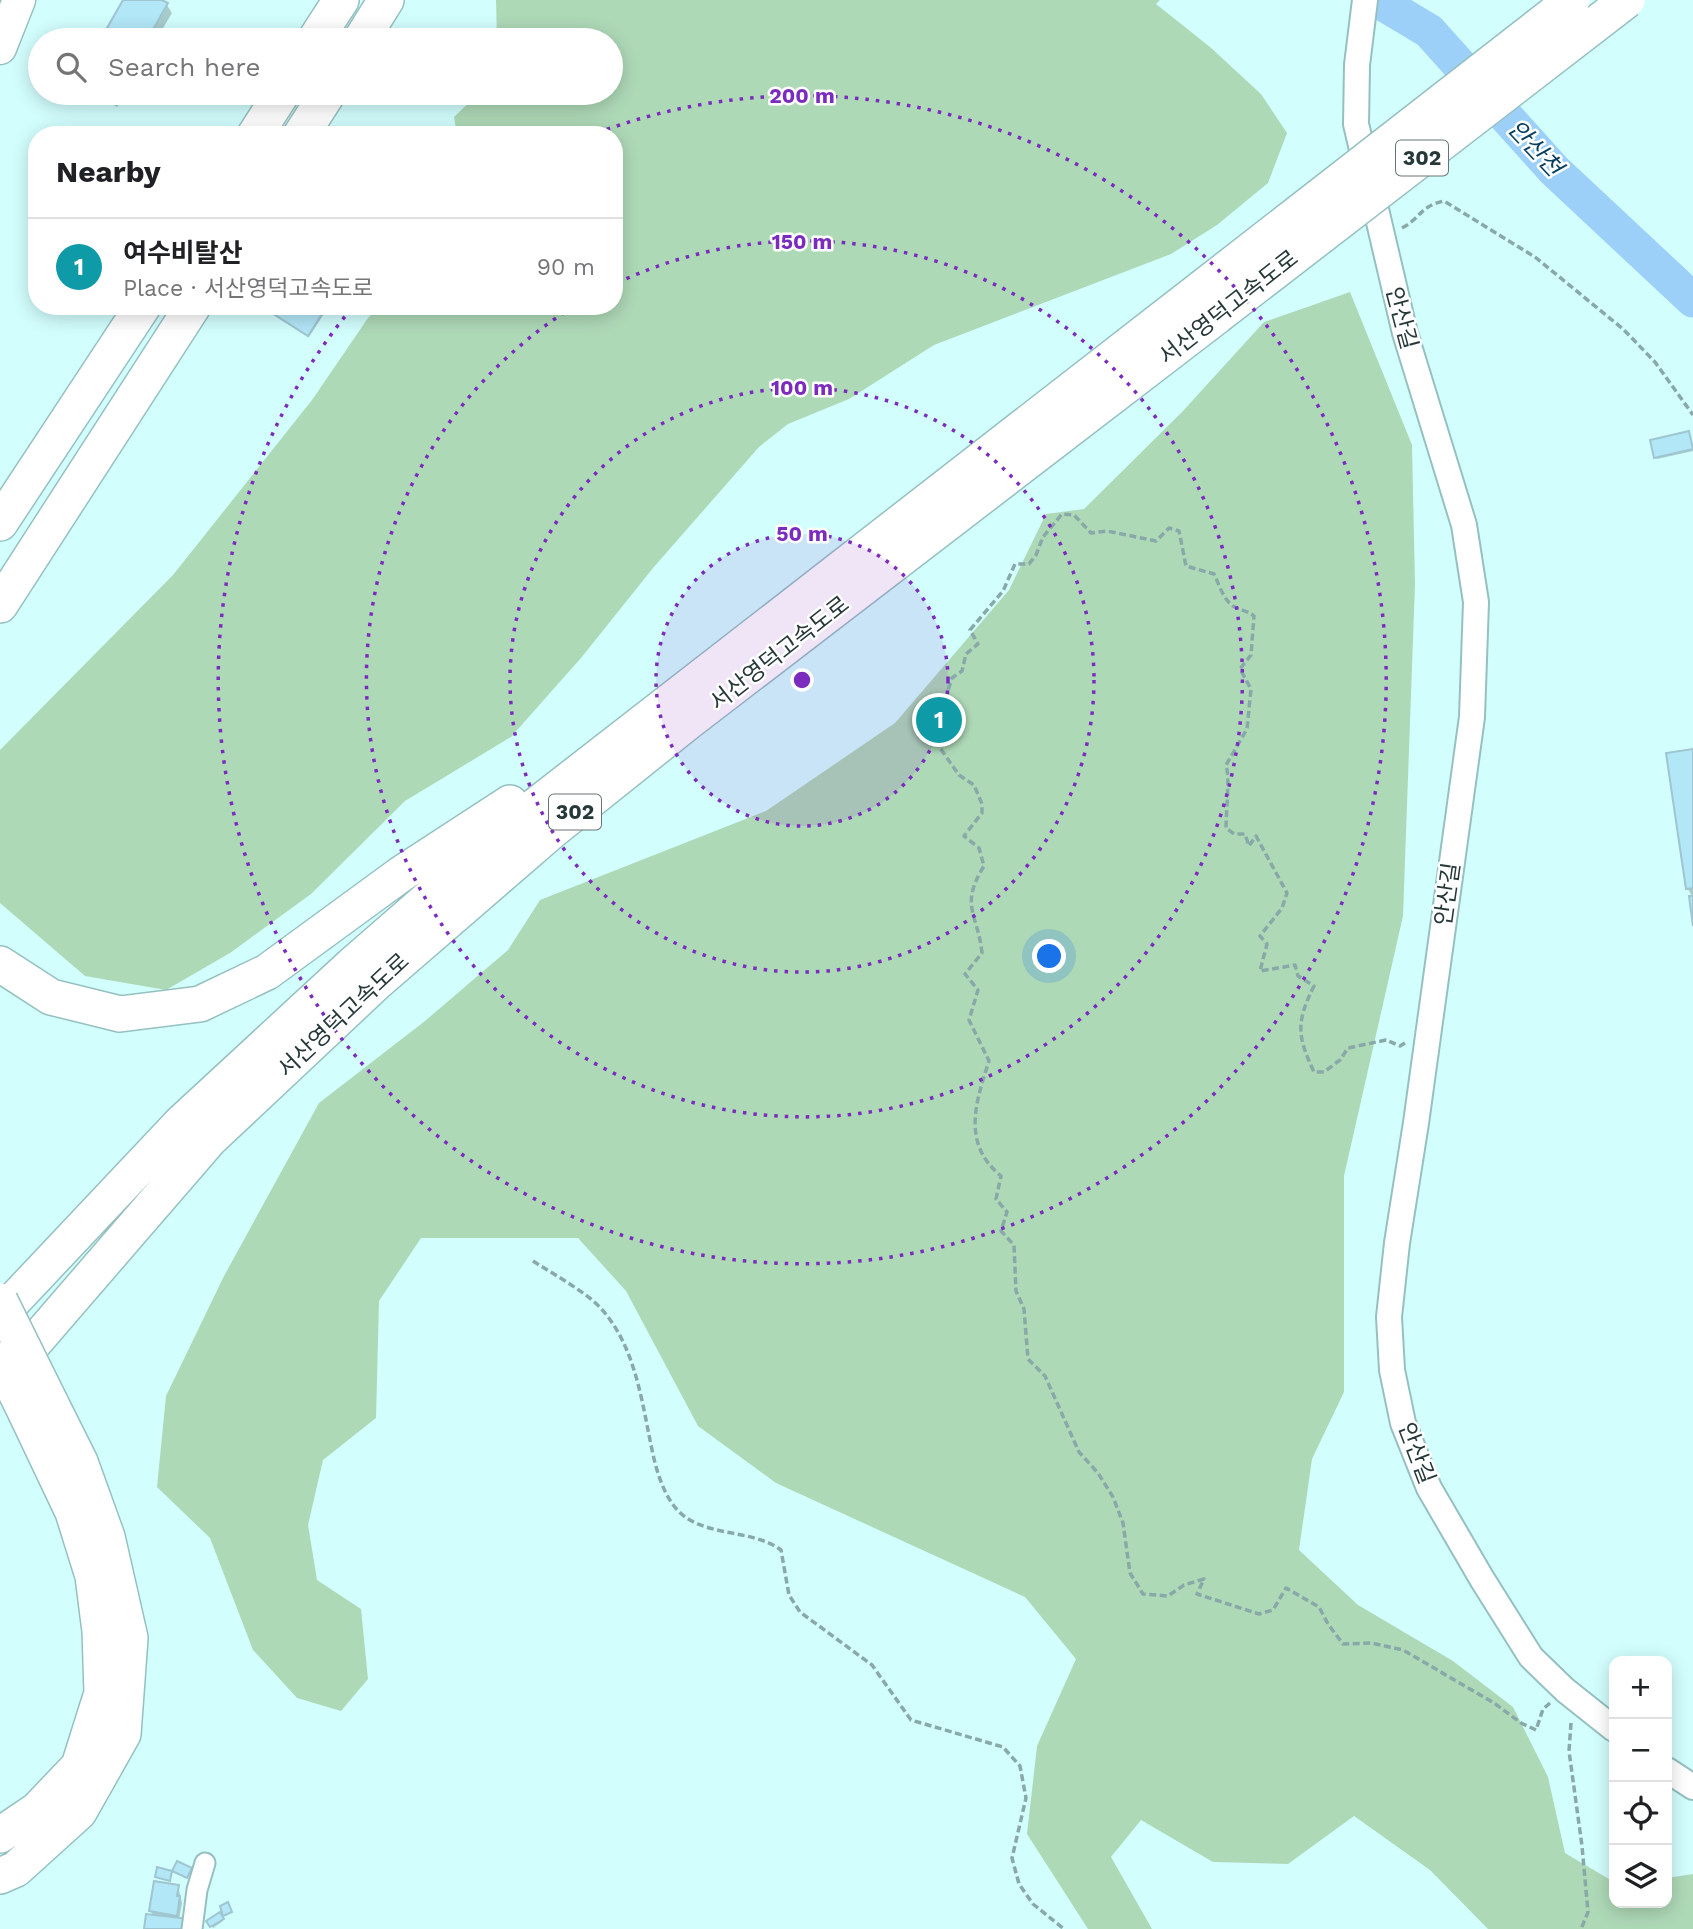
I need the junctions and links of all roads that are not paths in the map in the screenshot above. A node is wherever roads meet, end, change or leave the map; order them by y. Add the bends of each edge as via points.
1 (19, 0) edge
2 (341, 0) edge
3 (386, 0) edge
4 (1365, 0) edge
5 (1572, 0) edge
6 (1627, 0) edge
7 (324, 28) edge
8 (368, 28) edge
9 (0, 48) edge
10 (274, 105) edge
11 (321, 105) edge
12 (261, 126) edge
13 (308, 126) edge
14 (1210, 302) junction
15 (137, 315) edge
16 (187, 315) edge
17 (0, 523) edge
18 (0, 605) edge
19 (666, 703) junction
20 (0, 964) edge
21 (0, 1301) edge
22 (0, 1315) edge
23 (0, 1360) edge
24 (0, 1383) edge
25 (38, 1407) junction
26 (1609, 1725) edge
27 (1672, 1773) edge
28 (1693, 1787) edge
29 (0, 1835) edge
30 (205, 1863) dead end
31 (0, 1876) edge
32 (192, 1929) edge

1 - 9 highway
2 - 7 highway
3 - 8 highway
4 - 26 street, 안산길 via 1356,124 1412,359 1464,524 1476,602 1472,717 1396,1243 1389,1317 1392,1370 1403,1423 1429,1488 1531,1657
5 - 14 highway, 서산영덕고속도로 / 302, bridge
6 - 14 highway, 서산영덕고속도로 / 302, bridge
10 - 12 highway
11 - 13 highway
14 - 19 highway, 서산영덕고속도로 / 302
14 - 24 highway, 서산영덕고속도로 / 302 via 552,830 376,983 209,1140
15 - 17 highway
16 - 18 highway
19 - 20 highway via 401,874 267,972 200,1004 120,1014 51,997
19 - 22 highway, 서산영덕고속도로 / 302 via 530,810 352,965 181,1123
21 - 25 highway, bridge
23 - 25 highway, bridge
25 - 29 highway via 93,1576 102,1693 79,1766 37,1810
25 - 31 highway via 80,1462 107,1537 130,1637 123,1734 79,1812 16,1869
27 - 28 street
30 - 32 street

